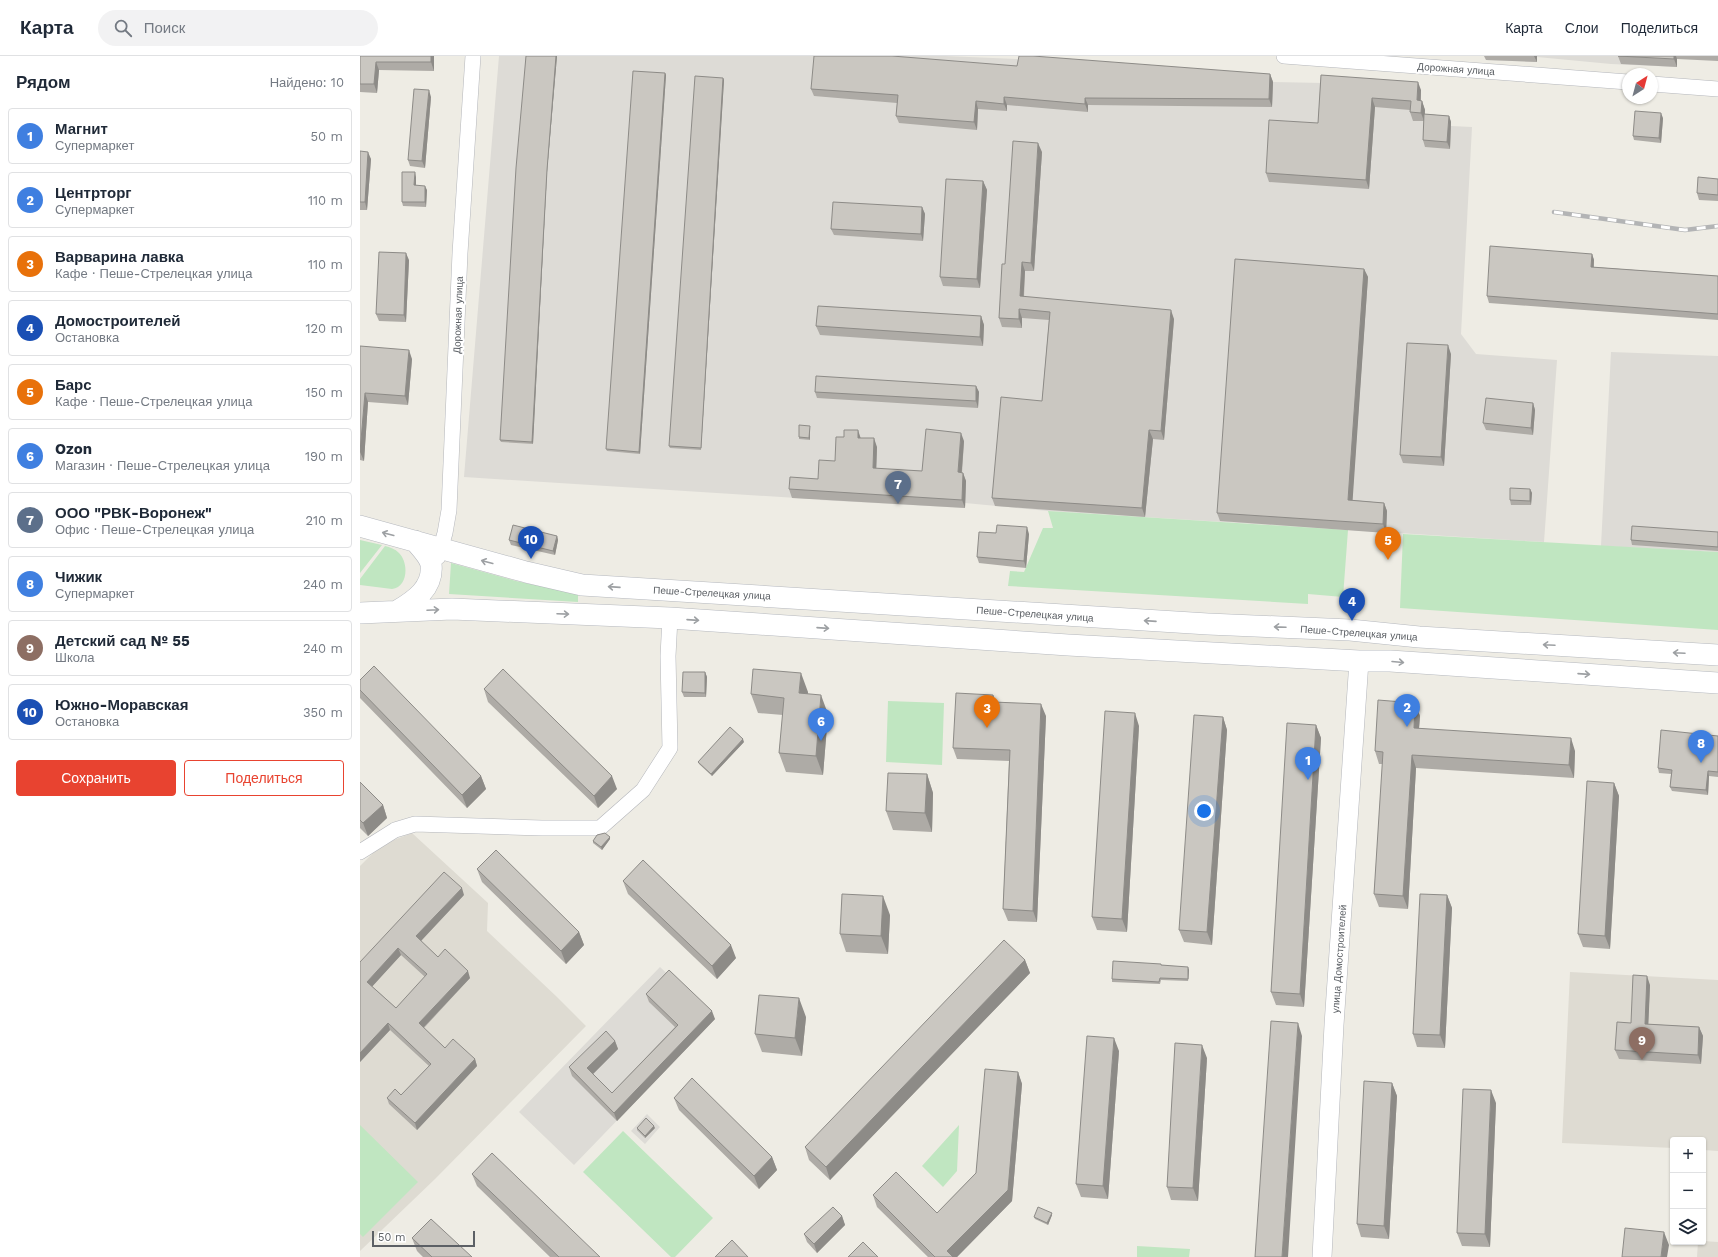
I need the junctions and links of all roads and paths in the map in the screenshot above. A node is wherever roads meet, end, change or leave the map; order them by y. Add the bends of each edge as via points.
1 (473, 56) edge
2 (1284, 56) edge
3 (1622, 82) edge
4 (1658, 84) edge
5 (1718, 89) edge
6 (360, 526) edge
7 (415, 541) junction
8 (441, 549) junction
9 (430, 572) junction
10 (394, 612) junction
11 (360, 613) edge
12 (670, 618) junction
13 (1718, 655) edge
14 (1359, 661) junction
15 (1718, 683) edge
16 (360, 852) edge
17 (1322, 1257) edge

1 - 8 street, Дорожная улица via 460,252 449,510
2 - 3 street, Дорожная улица
4 - 5 street
7 -> 6 main road, Пеше-Стрелецкая улица
7 - 8 main road, Пеше-Стрелецкая улица
7 - 9 main road via 431,564
8 - 9 street, Дорожная улица
13 -> 8 main road, Пеше-Стрелецкая улица via 1419,637 1350,630 1208,624 582,585
9 - 10 main road via 421,596
10 - 11 main road
10 -> 12 main road via 452,609
12 -> 14 main road
12 - 16 street via 670,748 643,790 600,828 415,824 396,830
14 -> 15 main road
14 - 17 street, улица Домостроителей via 1334,1025

